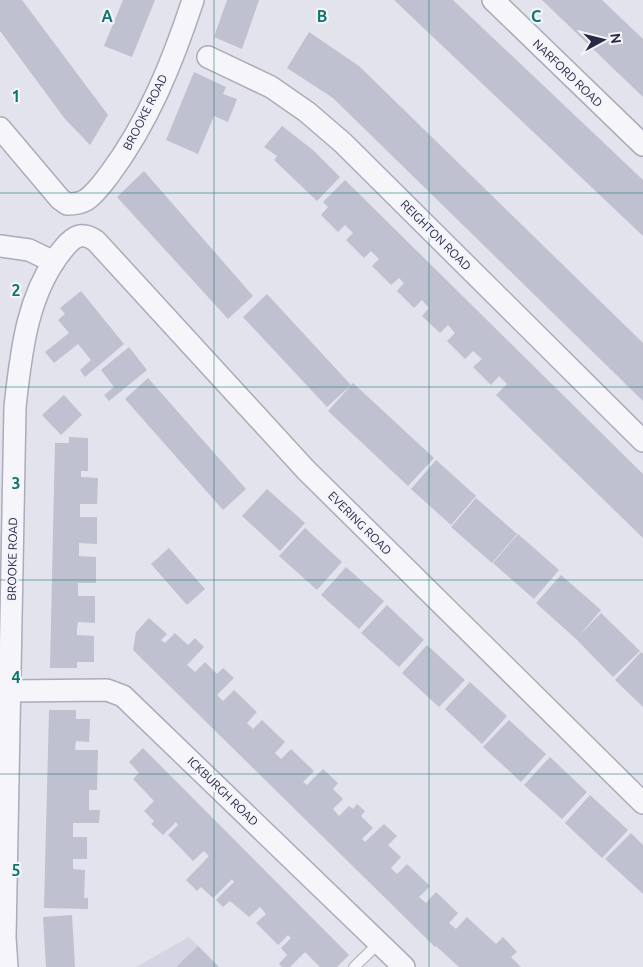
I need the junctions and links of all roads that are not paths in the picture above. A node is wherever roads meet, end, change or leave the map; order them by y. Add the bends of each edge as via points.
1 (192, 0) edge
2 (493, 0) edge
3 (208, 57) dead end
4 (0, 128) edge
5 (643, 145) edge
6 (86, 235) joint
7 (0, 246) edge
8 (54, 262) junction
9 (8, 407) edge
10 (643, 441) edge
11 (10, 691) junction
12 (643, 803) edge
13 (2, 939) edge
14 (379, 943) junction
15 (7, 967) edge
16 (354, 967) edge
17 (404, 967) edge

1 - 4 street, BROOKE ROAD via 152,102 123,155 85,201 67,204 55,194
2 - 5 street, NARFORD ROAD
3 - 10 street, REIGHTON ROAD via 271,87 343,143
6 - 8 street, BROOKE ROAD via 73,238
6 - 12 street, EVERING ROAD via 96,241 170,320 306,470
7 - 8 street via 29,250
8 - 9 street, BROOKE ROAD via 34,304
9 - 11 street, BROOKE ROAD
11 - 13 street, BROOKE ROAD
11 - 14 street, ICKBURGH ROAD via 107,690 123,696
13 - 15 street, BROOKE ROAD
14 - 16 lane
14 - 17 street, ICKBURGH ROAD

